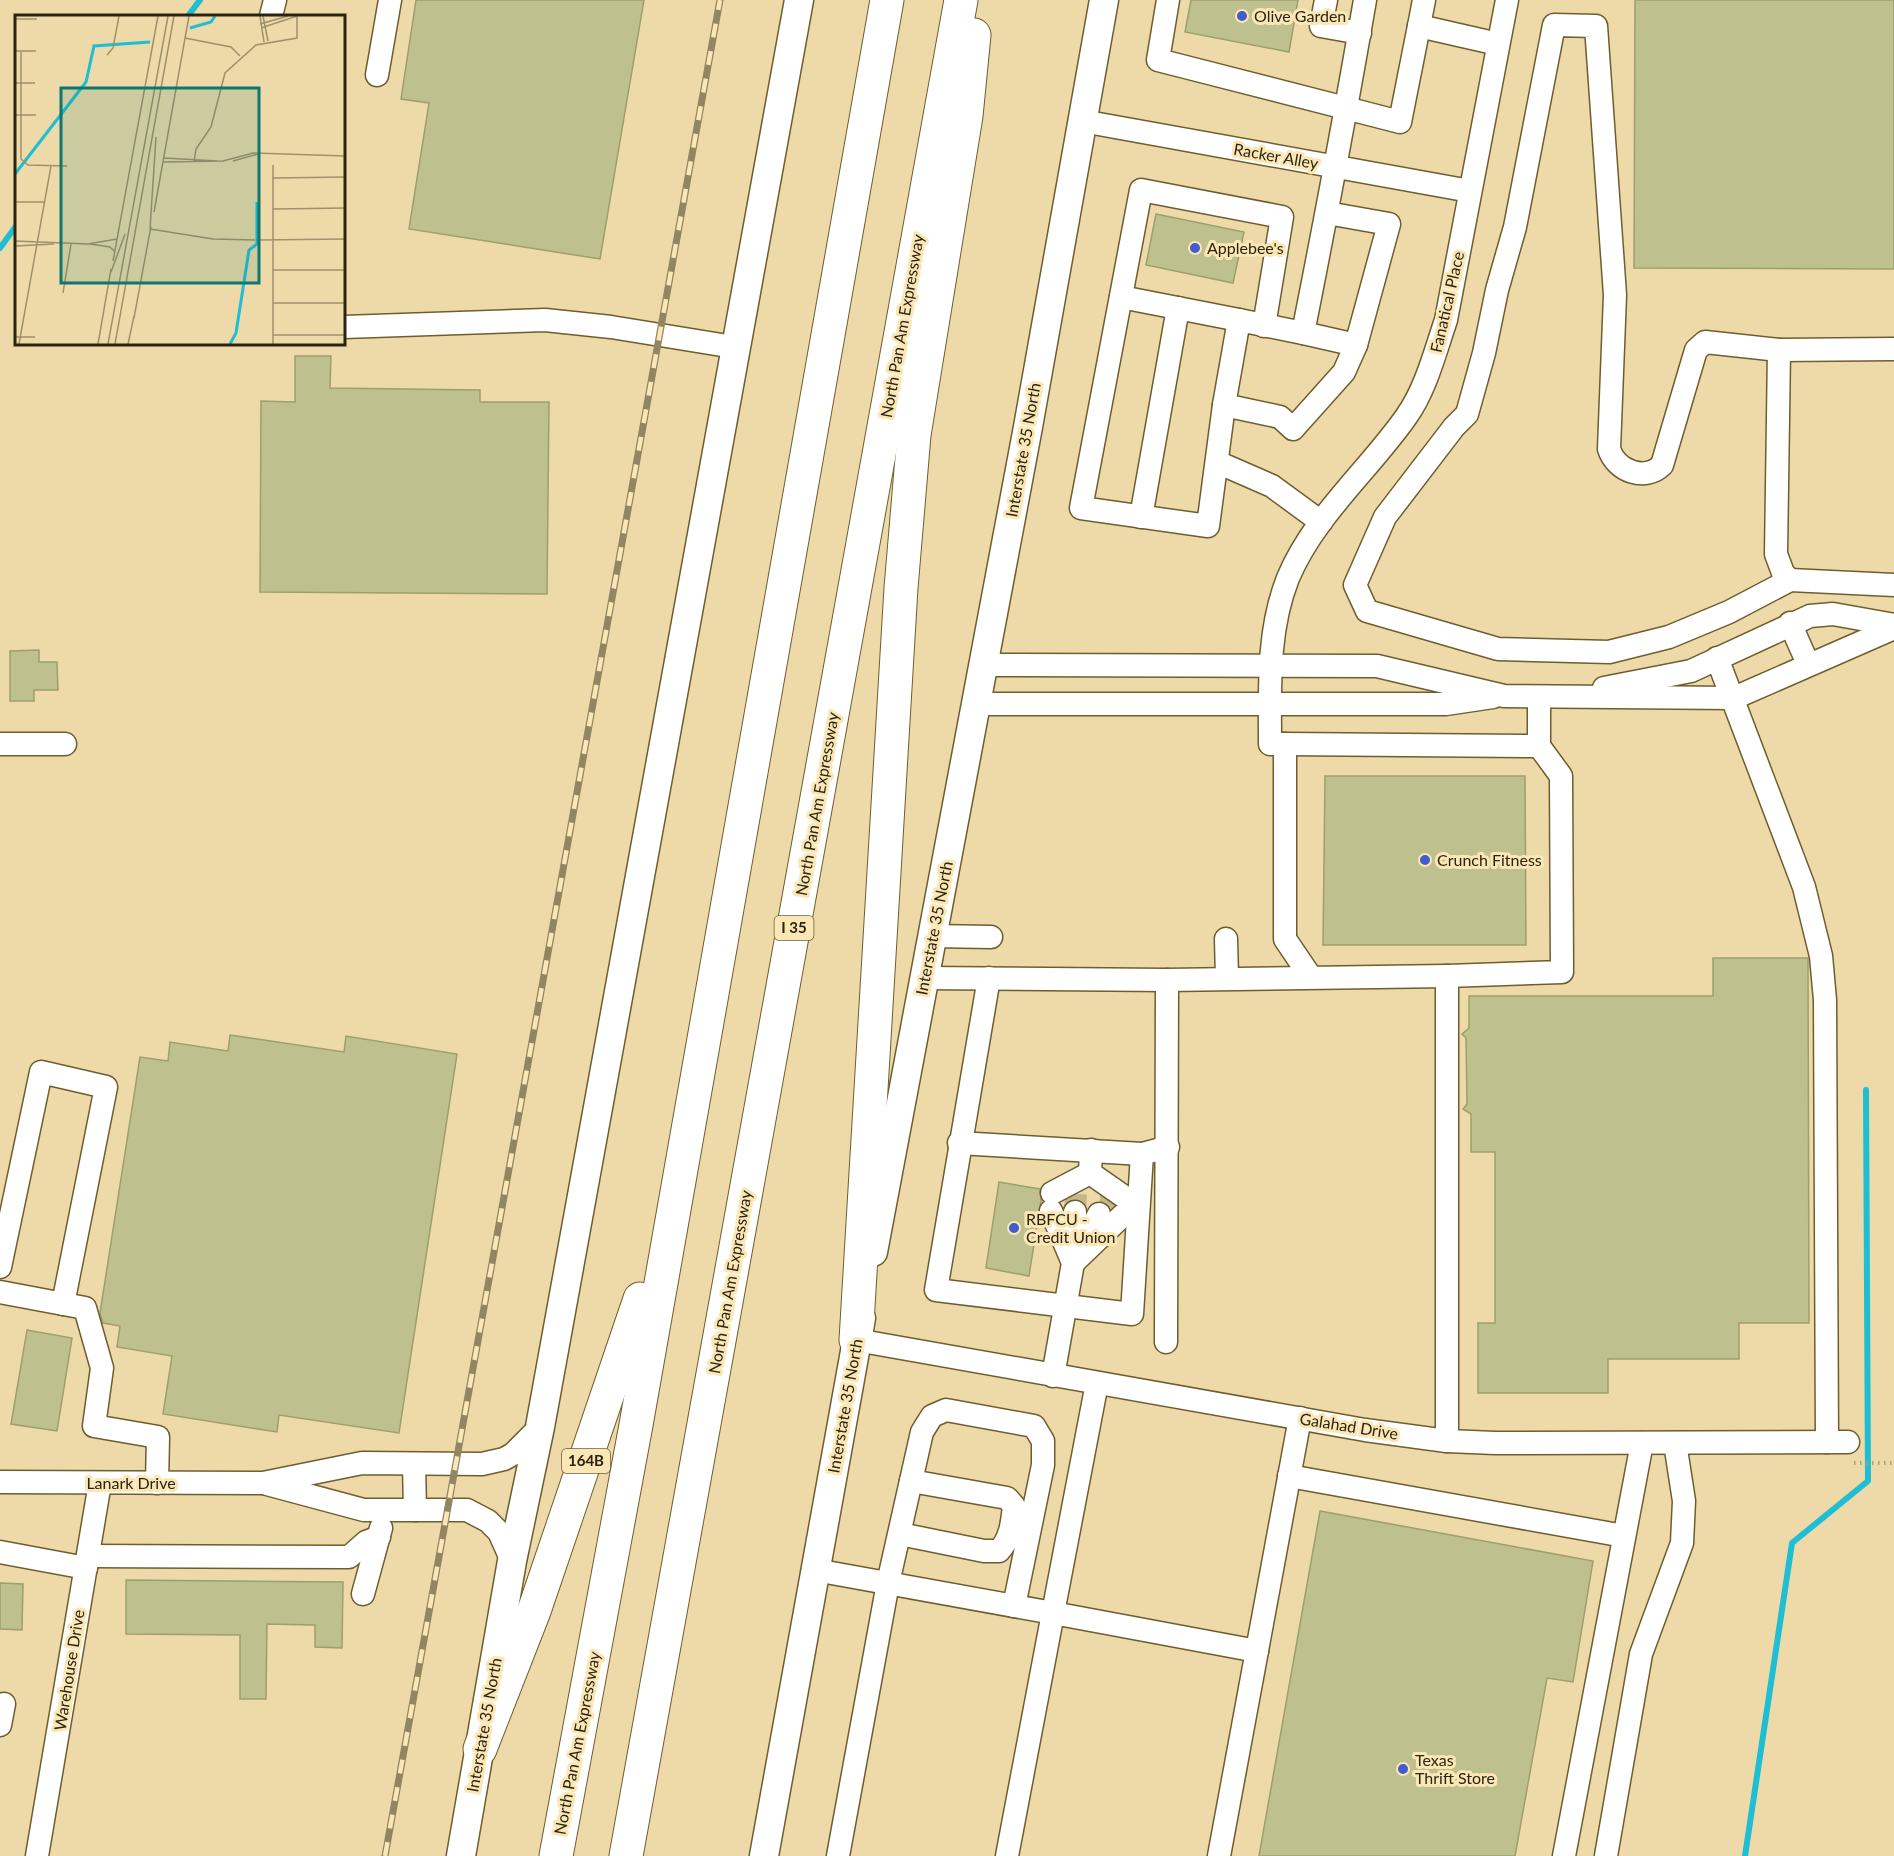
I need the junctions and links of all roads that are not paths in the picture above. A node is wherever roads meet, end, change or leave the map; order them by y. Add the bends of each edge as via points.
1 (275, 0) edge
2 (390, 0) edge
3 (799, 0) edge
4 (887, 0) edge
5 (961, 0) edge
6 (978, 0) edge
7 (1104, 0) edge
8 (1168, 0) edge
9 (1326, 0) edge
10 (1365, 0) edge
11 (1424, 0) edge
12 (1507, 0) edge
13 (271, 15) edge
14 (1419, 26) junction
15 (1360, 33) junction
16 (1498, 44) junction
17 (376, 75) dead end
18 (1346, 110) junction
19 (1082, 121) junction
20 (1336, 167) junction
21 (1470, 191) junction
22 (1327, 213) junction
23 (1121, 297) junction
24 (1178, 308) junction
25 (1239, 320) junction
26 (1264, 326) junction
27 (345, 327) edge
28 (1303, 333) junction
29 (1356, 345) junction
30 (734, 347) junction
31 (1894, 349) edge
32 (1779, 350) junction
33 (1224, 405) junction
34 (1217, 462) junction
35 (1141, 517) junction
36 (1321, 522) junction
37 (1790, 580) junction
38 (1894, 585) edge
39 (1790, 623) junction
40 (1894, 626) edge
41 (1717, 658) junction
42 (1808, 664) junction
43 (983, 665) junction
44 (1271, 666) junction
45 (1504, 696) junction
46 (1544, 698) junction
47 (1734, 698) junction
48 (976, 704) junction
49 (1270, 704) junction
50 (0, 744) edge
51 (65, 744) dead end
52 (1285, 744) junction
53 (1539, 746) junction
54 (932, 936) junction
55 (991, 937) dead end
56 (1226, 939) dead end
57 (1310, 976) junction
58 (1447, 976) junction
59 (925, 978) junction
60 (989, 978) junction
61 (1227, 978) junction
62 (1167, 980) junction
63 (959, 1143) junction
64 (1168, 1147) junction
65 (1142, 1154) junction
66 (681, 1169) junction
67 (1088, 1198) junction
68 (1073, 1263) junction
69 (0, 1267) edge
70 (0, 1292) edge
71 (63, 1304) junction
72 (1066, 1307) junction
73 (856, 1340) junction
74 (1166, 1342) dead end
75 (1053, 1376) junction
76 (1097, 1383) junction
77 (1300, 1418) junction
78 (540, 1427) junction
79 (1447, 1441) junction
80 (1642, 1443) junction
81 (1675, 1443) junction
82 (414, 1464) junction
83 (1289, 1476) junction
84 (911, 1481) junction
85 (0, 1482) edge
86 (100, 1483) junction
87 (157, 1483) junction
88 (263, 1483) junction
89 (386, 1509) junction
90 (415, 1509) junction
91 (900, 1534) junction
92 (1624, 1536) junction
93 (379, 1537) junction
94 (0, 1552) edge
95 (512, 1561) junction
96 (87, 1562) junction
97 (815, 1570) junction
98 (888, 1583) junction
99 (363, 1594) dead end
100 (1014, 1606) junction
101 (1053, 1613) junction
102 (1257, 1651) junction
103 (480, 1749) junction
104 (37, 1856) edge
105 (461, 1856) edge
106 (556, 1856) edge
107 (626, 1856) edge
108 (764, 1856) edge
109 (838, 1856) edge
110 (1007, 1856) edge
111 (1219, 1856) edge
112 (1564, 1856) edge
113 (1606, 1856) edge

1 - 13 street
2 - 17 street
3 - 30 main road, Interstate 35 North
4 - 66 highway, North Pan Am Expressway
5 - 107 highway, North Pan Am Expressway / I 35
6 - 73 highway via 966,116 914,435 899,612
7 - 19 main road, Interstate 35 North
8 - 18 street via 1158,60
9 - 15 street via 1322,26
10 - 15 street
11 - 14 street
12 - 16 street, Fanatical Place
14 - 16 street
14 - 18 street via 1400,122
15 - 18 street
16 - 21 street, Fanatical Place
18 - 20 street
19 - 20 street, Racker Alley
19 - 43 main road, Interstate 35 North
20 - 21 street, Racker Alley
20 - 22 street
21 - 36 street, Fanatical Place via 1446,320 1431,367 1407,415
22 - 28 street
22 - 29 street via 1389,224
23 - 24 street
23 - 26 street via 1141,190 1282,217
23 - 35 street via 1081,508
24 - 25 street
24 - 35 street
25 - 26 street
25 - 33 street
26 - 28 street
27 - 30 street via 545,320
28 - 29 street
29 - 33 street via 1344,372 1293,429 1280,417
30 - 78 main road, Interstate 35 North
31 - 32 street
32 - 37 street via 1776,554
32 - 37 street via 1700,344 1662,465 1643,475 1616,463 1609,449 1615,295 1596,26 1554,25 1515,227 1467,414 1385,518 1355,585 1366,611 1498,649 1609,651 1669,637
33 - 34 street
34 - 35 street via 1208,526
34 - 36 street via 1272,486
36 - 44 street, Fanatical Place via 1288,577 1272,631
37 - 38 street
39 - 40 street via 1833,614
39 - 41 street
39 - 42 street
40 - 42 street
41 - 46 street via 1691,671
41 - 47 street
42 - 47 street
43 - 44 street
43 - 48 main road, Interstate 35 North
44 - 45 street via 1377,666
44 - 49 street, Fanatical Place
45 - 46 street
45 - 49 street via 1446,704
46 - 47 street
46 - 53 street
47 - 81 street, Galahad Drive via 1804,886 1821,956 1843,1449
48 - 49 street
48 - 54 main road, Interstate 35 North
49 - 52 street, Fanatical Place via 1270,744
50 - 51 street
52 - 53 street
52 - 57 street via 1285,939
53 - 58 street via 1562,776 1562,972
54 - 55 street
54 - 59 main road, Interstate 35 North
56 - 61 street
57 - 58 street
57 - 61 street
58 - 79 street
59 - 60 street
59 - 73 main road, Interstate 35 North
60 - 62 street
60 - 63 street
61 - 62 street
62 - 64 street
63 - 67 street
63 - 72 street via 936,1290
64 - 65 street
64 - 74 street
65 - 67 street
65 - 72 street via 1132,1314
66 - 103 highway, 164B via 620,1365 534,1611
66 - 106 highway, North Pan Am Expressway
67 - 68 street
67 - 68 street
67 - 68 street
68 - 72 street
69 - 71 street via 41,1072 106,1087
70 - 71 street
71 - 87 street via 85,1308 102,1368 94,1426 158,1437
72 - 75 street
73 - 75 street, Galahad Drive
73 - 97 main road, Interstate 35 North
75 - 76 street, Galahad Drive
76 - 77 street, Galahad Drive
76 - 101 street
77 - 79 street, Galahad Drive
77 - 83 street
78 - 82 street, Lanark Drive via 513,1454 492,1463
78 - 95 main road, Interstate 35 North
79 - 80 street, Galahad Drive
80 - 81 street, Galahad Drive
80 - 92 street
81 - 113 street via 1684,1501 1682,1543 1641,1654
82 - 88 street, Lanark Drive via 362,1463
82 - 90 street
83 - 92 street
83 - 102 street
84 - 91 street
84 - 91 street via 1007,1498 1014,1506 1011,1528 999,1551
84 - 100 street via 922,1432 932,1416 946,1410 1034,1426 1043,1441 1043,1465
85 - 86 street, Lanark Drive
86 - 87 street, Lanark Drive
86 - 96 street, Warehouse Drive
87 - 88 street, Lanark Drive
88 - 89 street, Lanark Drive via 364,1509
89 - 90 street, Lanark Drive
89 - 93 street
90 - 95 street, Lanark Drive via 467,1509 478,1514 499,1533
91 - 98 street
92 - 112 street
93 - 96 street via 366,1542 349,1557
93 - 99 street
94 - 96 street
95 - 103 main road, Interstate 35 North
96 - 104 street, Warehouse Drive
97 - 98 street
97 - 108 main road, Interstate 35 North
98 - 100 street
98 - 109 street
100 - 101 street
101 - 102 street
101 - 110 street
102 - 111 street
103 - 105 main road, Interstate 35 North

